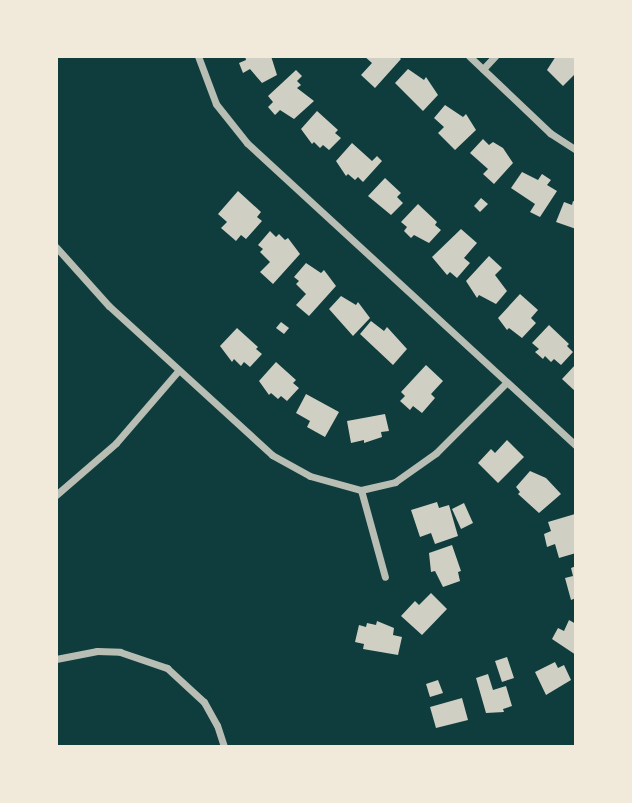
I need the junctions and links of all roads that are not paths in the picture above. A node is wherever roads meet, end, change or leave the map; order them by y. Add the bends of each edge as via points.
1 (198, 56) edge
2 (469, 56) edge
3 (495, 56) edge
4 (483, 69) junction
5 (576, 150) edge
6 (56, 247) edge
7 (179, 370) junction
8 (506, 383) junction
9 (576, 446) edge
10 (361, 490) junction
11 (56, 495) edge
12 (385, 576) dead end
13 (56, 659) edge
14 (224, 747) edge

1 - 8 street via 216,104 247,143
2 - 4 street
3 - 4 street
4 - 5 street via 551,133
6 - 7 street via 93,290
7 - 10 street via 290,468
7 - 11 street via 116,443
8 - 9 street
8 - 10 street via 414,470 395,482
10 - 12 street
13 - 14 street via 120,652 167,668 204,702

